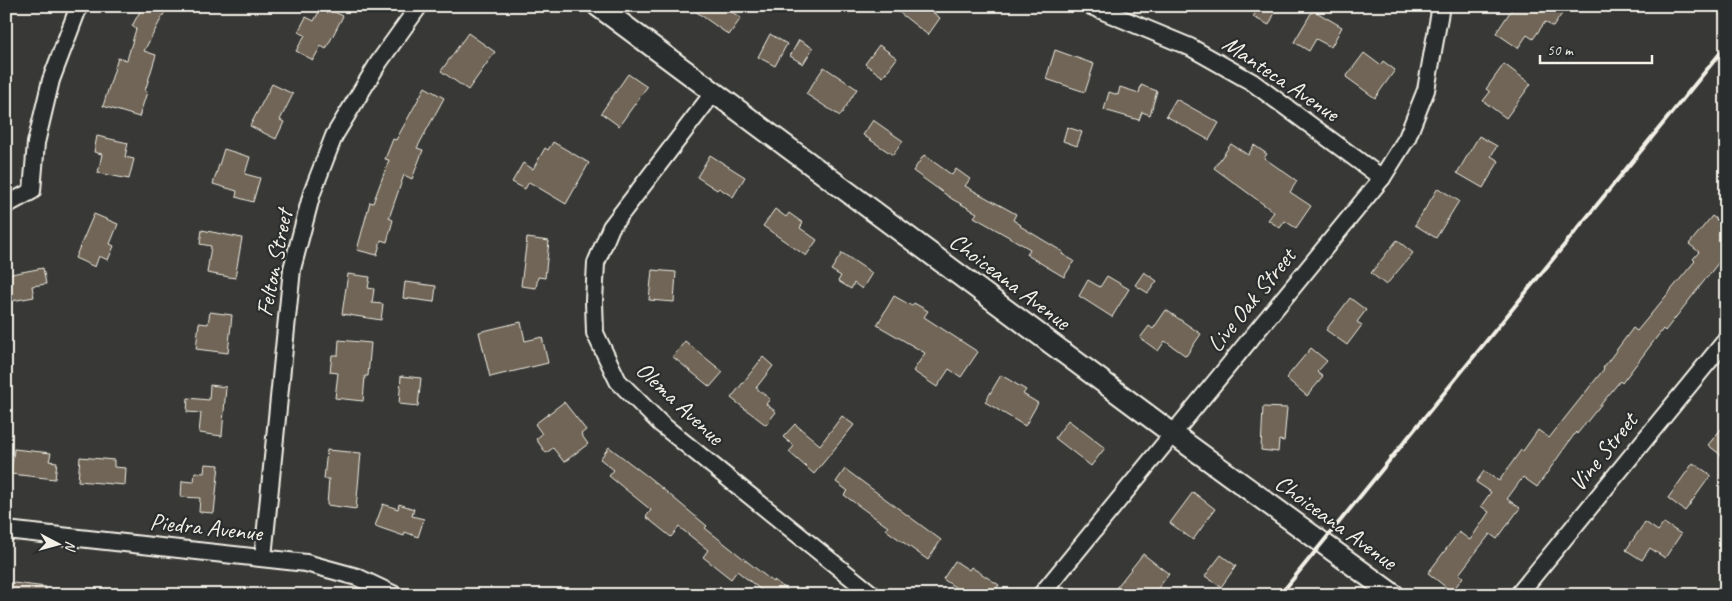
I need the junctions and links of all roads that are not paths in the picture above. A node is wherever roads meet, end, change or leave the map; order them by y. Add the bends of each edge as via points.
1 (79, 6) edge
2 (419, 6) edge
3 (598, 6) edge
4 (1091, 6) edge
5 (1441, 6) edge
6 (714, 92) junction
7 (1382, 178) junction
8 (6, 205) edge
9 (1726, 340) edge
10 (1173, 434) junction
11 (6, 530) edge
12 (262, 557) junction
13 (395, 595) edge
14 (873, 595) edge
15 (1040, 595) edge
16 (1394, 595) edge
17 (1518, 595) edge

1 - 8 street via 51,80 36,143 32,191
2 - 12 street, Felton Street via 379,62 334,136 312,193 292,269
3 - 6 street, Choiceana Avenue
4 - 7 street, Manteca Avenue via 1190,47 1252,82
5 - 7 street, Live Oak Street via 1426,90 1407,138
6 - 10 street, Choiceana Avenue
6 - 14 street, Olema Avenue via 611,228 596,263 595,333 618,381 661,424
7 - 10 street, Live Oak Street
9 - 17 street, Vine Street
10 - 15 street, Live Oak Street
10 - 16 street, Choiceana Avenue
11 - 12 street, Piedra Avenue
12 - 13 street, Piedra Avenue via 306,563 357,578

